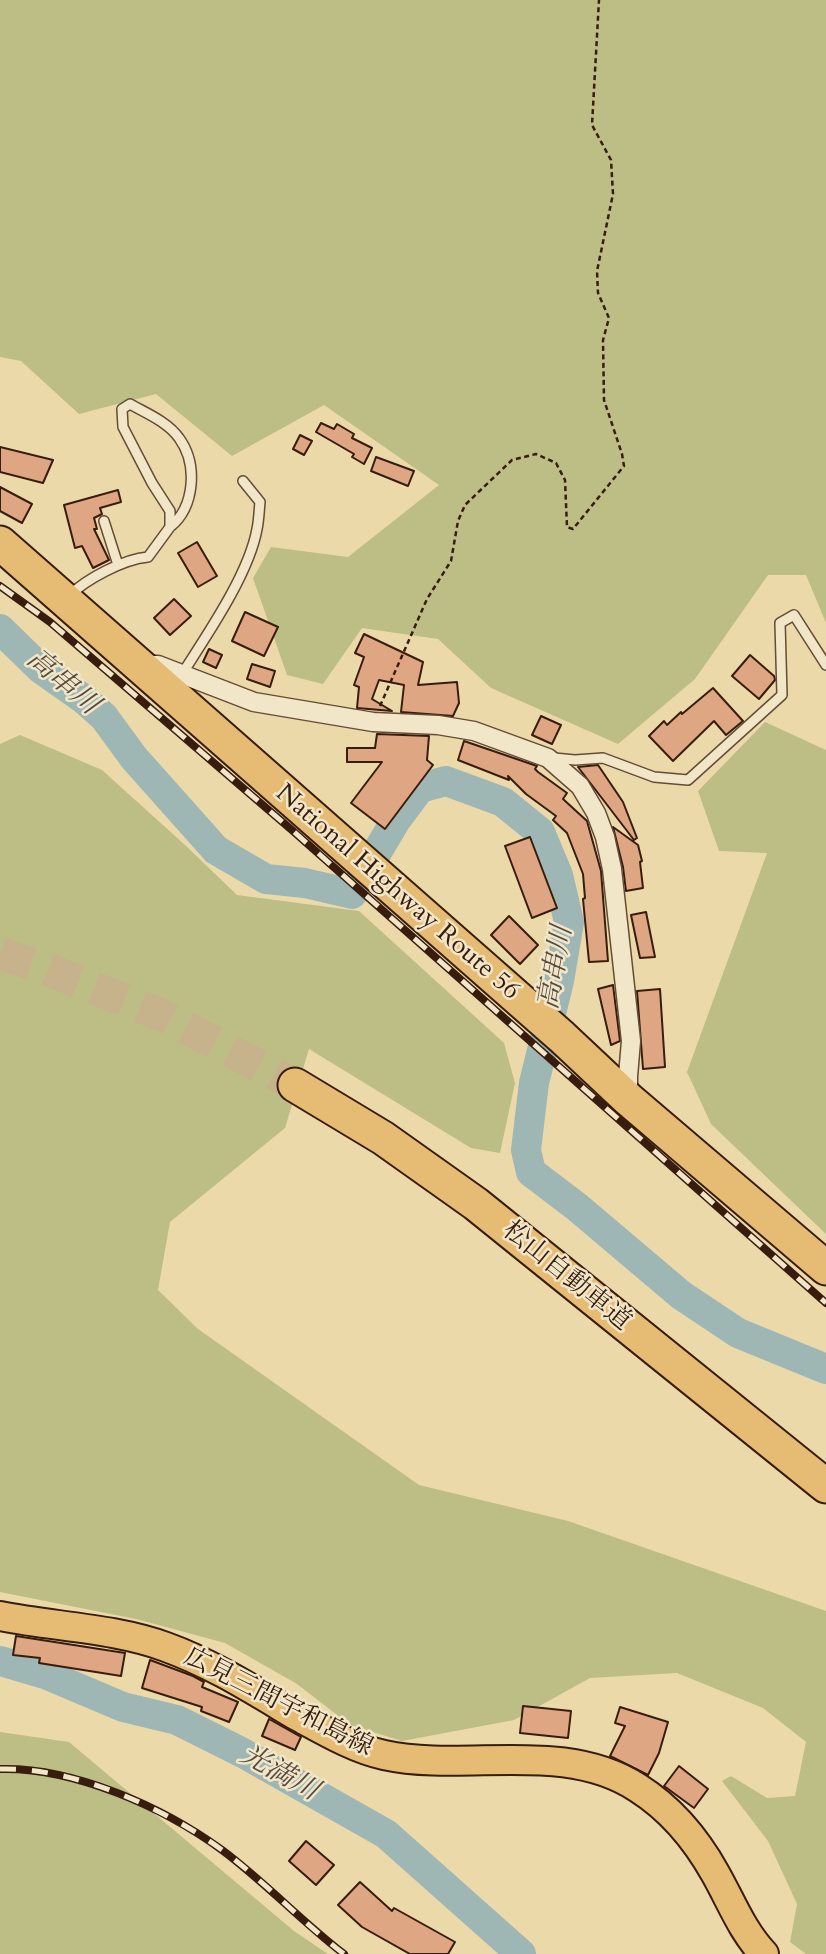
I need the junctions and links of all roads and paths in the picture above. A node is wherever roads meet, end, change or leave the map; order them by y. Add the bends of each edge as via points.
1 (598, 0) edge
2 (243, 481) dead end
3 (104, 521) dead end
4 (170, 527) junction
5 (0, 543) edge
6 (118, 565) junction
7 (65, 599) junction
8 (138, 665) junction
9 (826, 665) edge
10 (182, 674) junction
11 (373, 722) junction
12 (548, 758) junction
13 (295, 1084) tunnel mouth
14 (628, 1099) junction
15 (826, 1268) edge
16 (826, 1486) edge
17 (0, 1616) edge
18 (764, 1954) edge

1 - 11 path via 592,125 611,160 613,194 597,271 598,293 608,318 603,340 604,400 624,466 573,529 567,527 565,480 556,463 536,454 512,460 465,505 451,561 427,599
2 - 10 lane via 260,502 257,530 215,622
3 - 6 lane
4 - 4 lane via 170,511 123,427 122,410 130,404 180,439 192,471 180,519
4 - 6 lane via 148,557
5 - 7 highway, National Highway Route 56
6 - 7 lane
7 - 8 highway, National Highway Route 56
8 - 10 street via 158,665
8 - 14 highway, National Highway Route 56
9 - 12 lane via 794,615 780,622 782,695 688,780 654,777 603,758
10 - 11 street via 254,702
11 - 12 street via 474,731
12 - 14 street via 580,786 605,836 631,1041
13 - 16 highway, 松山自動車道 via 383,1138 476,1204
14 - 15 highway, National Highway Route 56
17 - 18 main road, 広見三間宇和島線 via 165,1646 224,1673 329,1734 383,1755 443,1762 562,1762 615,1776 637,1787 681,1823 715,1873 749,1937

